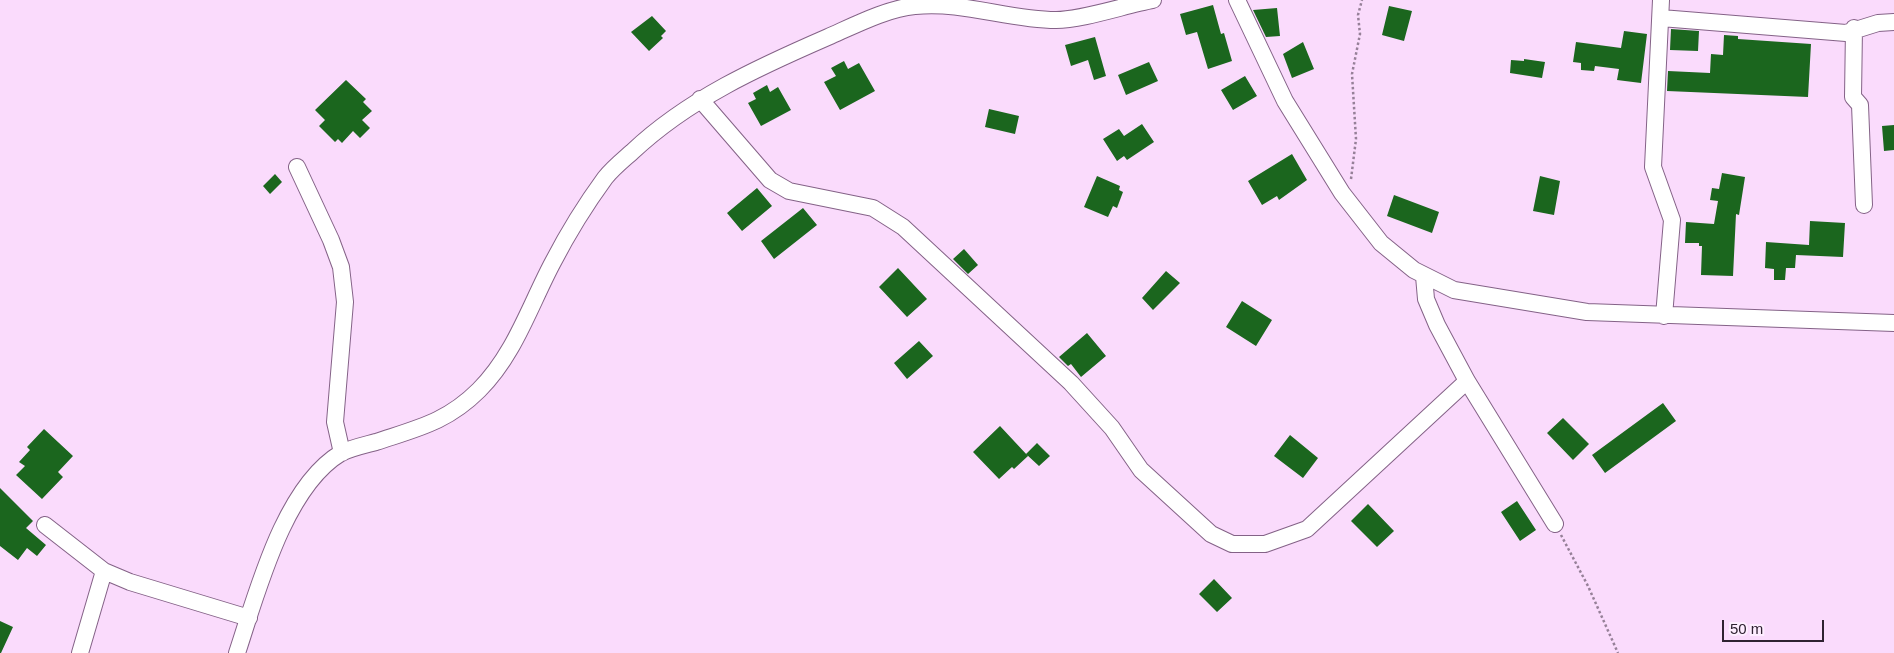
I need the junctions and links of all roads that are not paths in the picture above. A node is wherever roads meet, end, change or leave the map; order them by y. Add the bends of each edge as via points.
1 (1153, 0) edge
2 (1238, 0) edge
3 (1661, 0) edge
4 (1661, 18) junction
5 (1894, 22) edge
6 (1854, 28) junction
7 (700, 99) junction
8 (297, 167) dead end
9 (1864, 205) dead end
10 (1424, 276) junction
11 (1664, 316) junction
12 (1894, 324) edge
13 (1467, 381) junction
14 (342, 453) junction
15 (1555, 524) road end
16 (45, 525) dead end
17 (104, 571) junction
18 (249, 618) junction
19 (80, 653) edge
20 (237, 653) edge

1 - 7 street via 1060,20 1014,18 937,5 911,6 783,56
2 - 10 street via 1285,101 1342,193 1381,242
3 - 4 street
4 - 6 street via 1846,33
4 - 11 street via 1653,167 1672,220
5 - 6 street
6 - 9 street via 1853,97 1860,105
7 - 13 street via 770,180 789,191 874,208 903,227 1071,383 1112,428 1141,470 1211,534 1232,544 1265,544 1307,529
7 - 14 street via 646,138 607,175 552,263 532,310 511,346 487,382 465,405 436,422
8 - 14 street via 341,267 345,302 335,422
10 - 11 street via 1454,290 1587,312
10 - 13 street via 1426,299
11 - 12 street
13 - 15 street
14 - 18 street via 317,473 297,500 272,552
16 - 17 street
17 - 18 street
17 - 19 street
18 - 20 street

